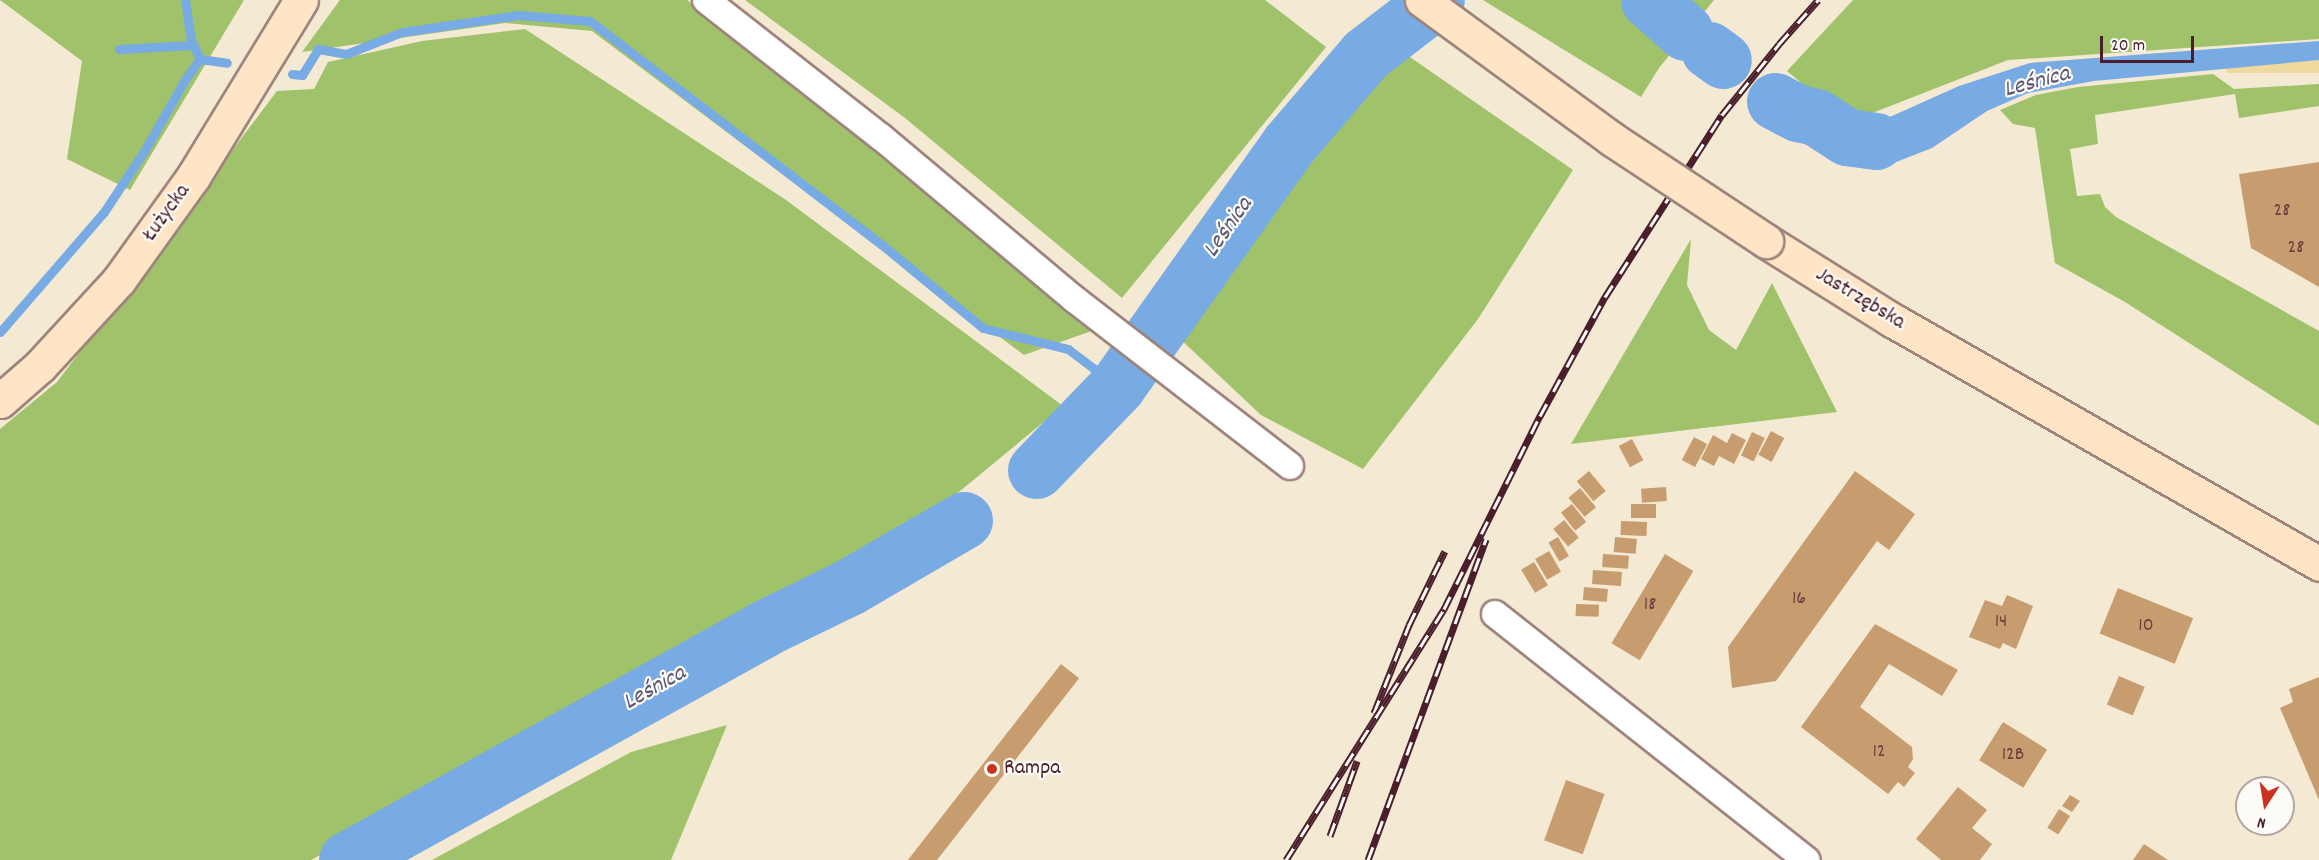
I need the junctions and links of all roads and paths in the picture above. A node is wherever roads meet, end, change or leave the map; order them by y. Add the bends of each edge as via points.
1 (301, 0) edge
2 (706, 0) edge
3 (1422, 0) edge
4 (0, 401) edge
5 (1290, 466) dead end
6 (2319, 564) edge
7 (1495, 614) dead end
8 (1807, 860) edge

1 - 4 main road, Łużycka via 193,177 119,280 40,366
2 - 5 street via 881,137 1074,299
3 - 6 main road, Jastrzębska, bridge via 1612,139 1766,241 1892,320
7 - 8 street

